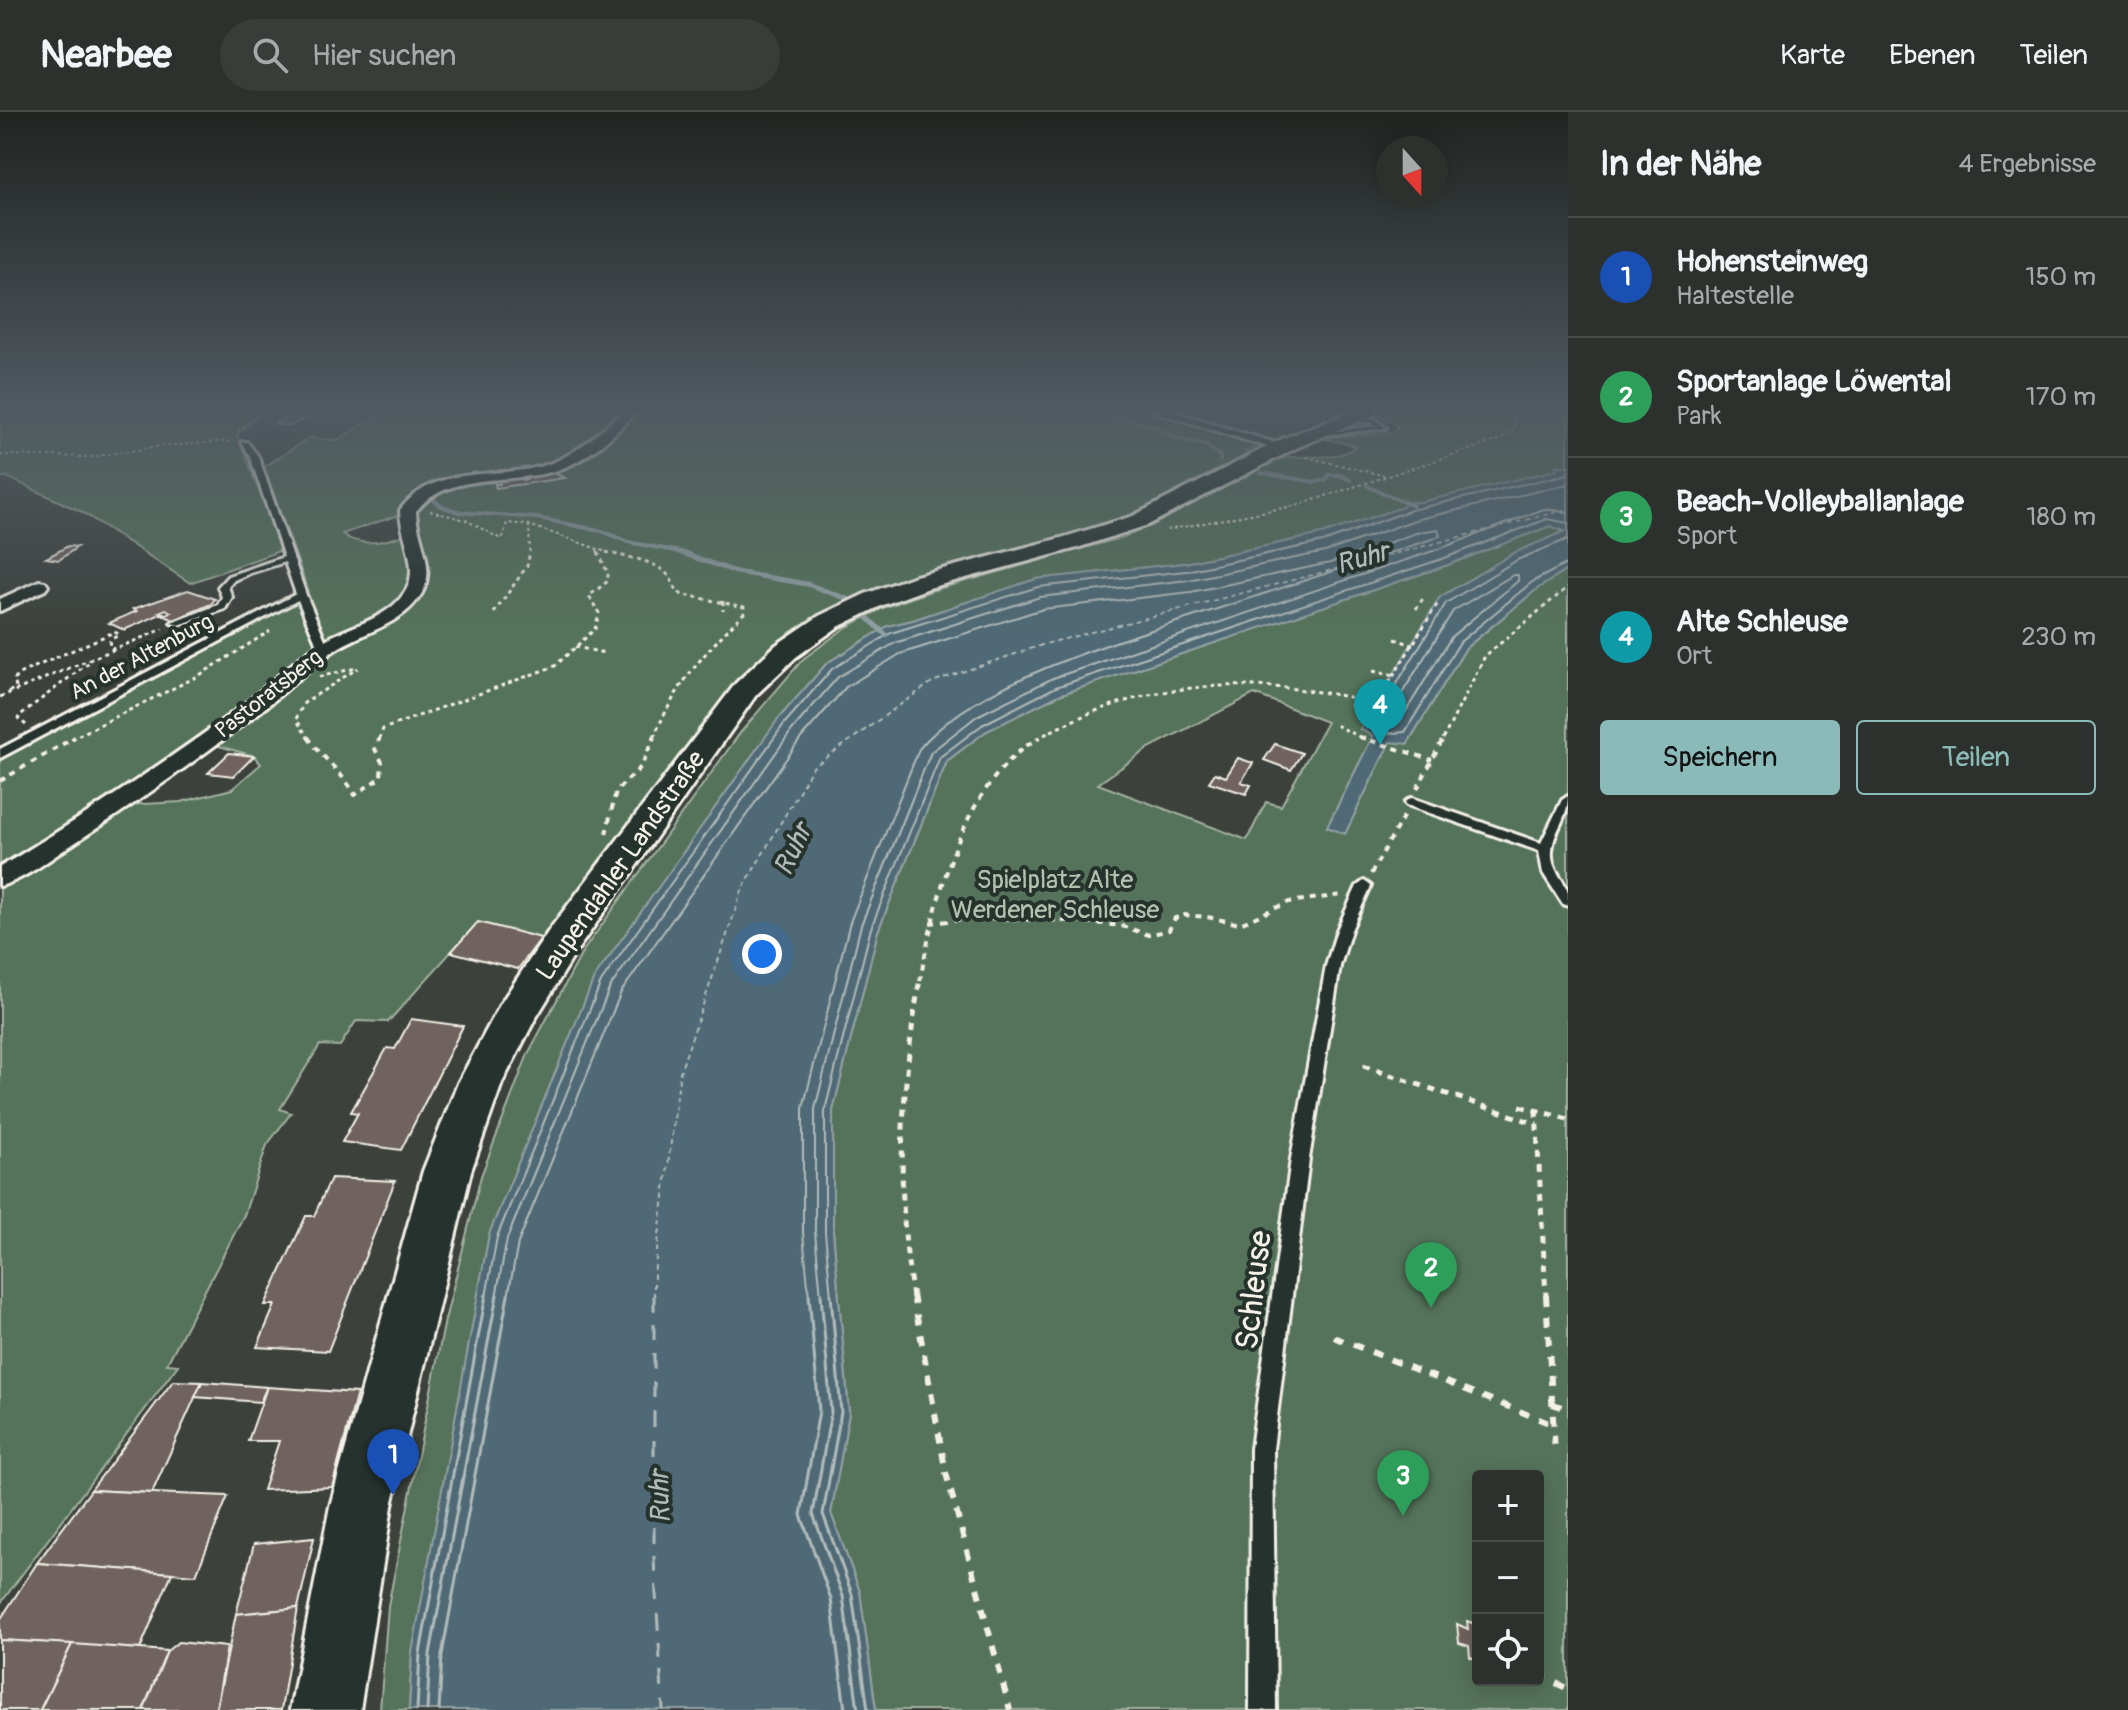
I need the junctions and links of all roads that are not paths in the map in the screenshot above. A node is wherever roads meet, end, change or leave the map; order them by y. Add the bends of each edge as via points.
1 (264, 486) edge
2 (443, 486) edge
3 (1209, 486) edge
4 (289, 558) junction
5 (39, 586) dead end
6 (301, 595) junction
7 (0, 606) edge
8 (176, 623) road end
9 (324, 649) junction
10 (0, 754) edge
11 (1568, 800) edge
12 (1411, 802) road end
13 (1543, 848) junction
14 (0, 878) edge
15 (1362, 889) road end
16 (1568, 901) edge
17 (325, 1710) edge
18 (1263, 1710) edge

1 - 4 lane
2 - 9 street, Pastoratsberg via 411,504 407,518 419,554 414,592 396,612
3 - 17 main road, Laupendahler Landstraße via 1120,528 940,576 818,626 746,689 564,939 480,1083 447,1171 361,1506
4 - 6 lane
4 - 8 lane via 231,578 223,587 227,597 222,607
5 - 7 street
6 - 9 lane
6 - 10 lane, An der Altenburg
9 - 14 street, Pastoratsberg via 238,718
11 - 13 lane
12 - 13 lane
13 - 16 lane via 1547,873
15 - 18 lane, Schleuse via 1333,966 1300,1159 1262,1449

